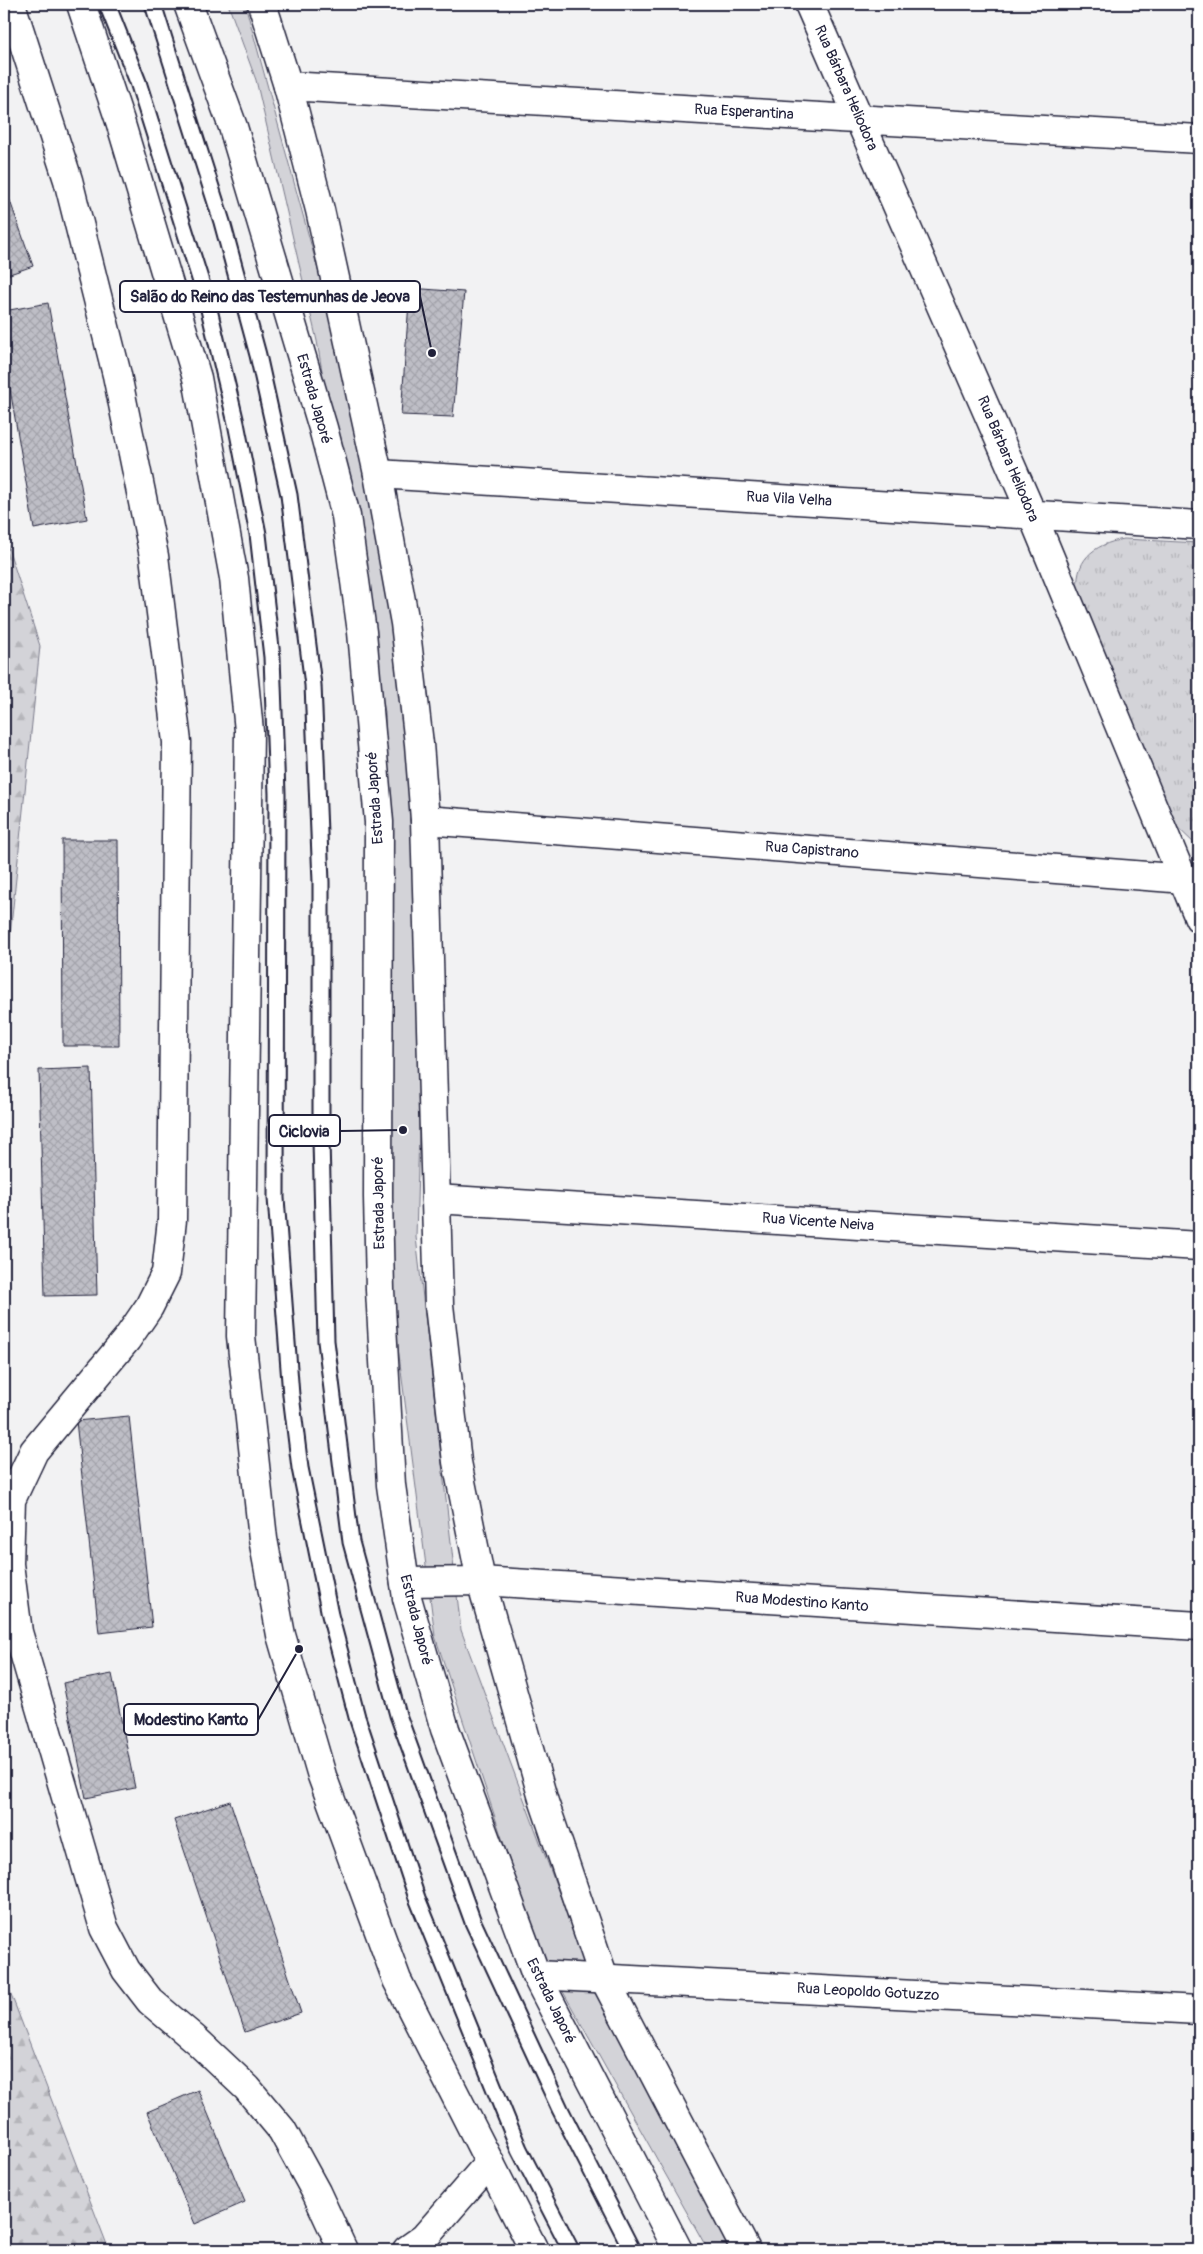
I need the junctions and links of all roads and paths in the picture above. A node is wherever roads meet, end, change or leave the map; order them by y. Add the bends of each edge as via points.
1 (11, 4) edge
2 (81, 4) edge
3 (107, 4) edge
4 (153, 4) edge
5 (188, 4) edge
6 (262, 4) edge
7 (809, 4) edge
8 (288, 86) junction
9 (859, 118) junction
10 (1199, 140) edge
11 (378, 474) junction
12 (1032, 514) junction
13 (1199, 525) edge
14 (425, 820) junction
15 (1191, 880) edge
16 (1199, 918) edge
17 (436, 1199) junction
18 (1199, 1246) edge
19 (481, 1581) junction
20 (405, 1582) junction
21 (1199, 1626) edge
22 (536, 1975) junction
23 (604, 1978) junction
24 (1199, 2010) edge
25 (490, 2162) junction
26 (343, 2250) edge
27 (407, 2250) edge
28 (534, 2250) edge
29 (570, 2250) edge
30 (632, 2250) edge
31 (678, 2250) edge
32 (746, 2250) edge

1 - 26 street via 68,180 116,375 154,556 177,742 172,1220 166,1274 150,1307 127,1339 34,1451 11,1500 9,1564 18,1632 104,1928 126,1970 150,2000 247,2088 282,2130
2 - 25 street via 120,121 196,378 234,578 249,731 242,1336 264,1539 281,1634 322,1776 397,1980
3 - 29 lane via 138,82 207,301 258,534 272,657 277,794 276,1198 290,1395 299,1459 330,1615 357,1717 418,1898 519,2149
4 - 30 lane via 222,222 258,355 290,495 313,685 321,882 326,1341 350,1542 398,1715 473,1922 560,2109
5 - 20 street, Estrada Japoré via 233,127 323,428 346,516 362,632 378,822 380,1290 391,1485
6 - 8 street
7 - 9 street, Rua Bárbara Heliodora
8 - 9 street, Rua Esperantina
8 - 11 street via 320,210
9 - 10 street, Rua Esperantina
9 - 12 street, Rua Bárbara Heliodora
11 - 12 street, Rua Vila Velha
11 - 14 street via 405,623 420,744
12 - 13 street, Rua Vila Velha
12 - 15 street, Rua Bárbara Heliodora
14 - 15 street, Rua Capistrano
14 - 17 street
15 - 16 street, Rua Bárbara Heliodora
17 - 18 street, Rua Vicente Neiva
17 - 19 street via 439,1305 457,1462
19 - 20 street, Rua Modestino Kanto
19 - 21 street, Rua Modestino Kanto
19 - 23 street via 541,1792
20 - 22 street, Estrada Japoré via 445,1729
22 - 23 street, Rua Leopoldo Gotuzzo
22 - 31 street, Estrada Japoré
23 - 24 street, Rua Leopoldo Gotuzzo
23 - 32 street
25 - 27 street via 424,2238
25 - 28 street

